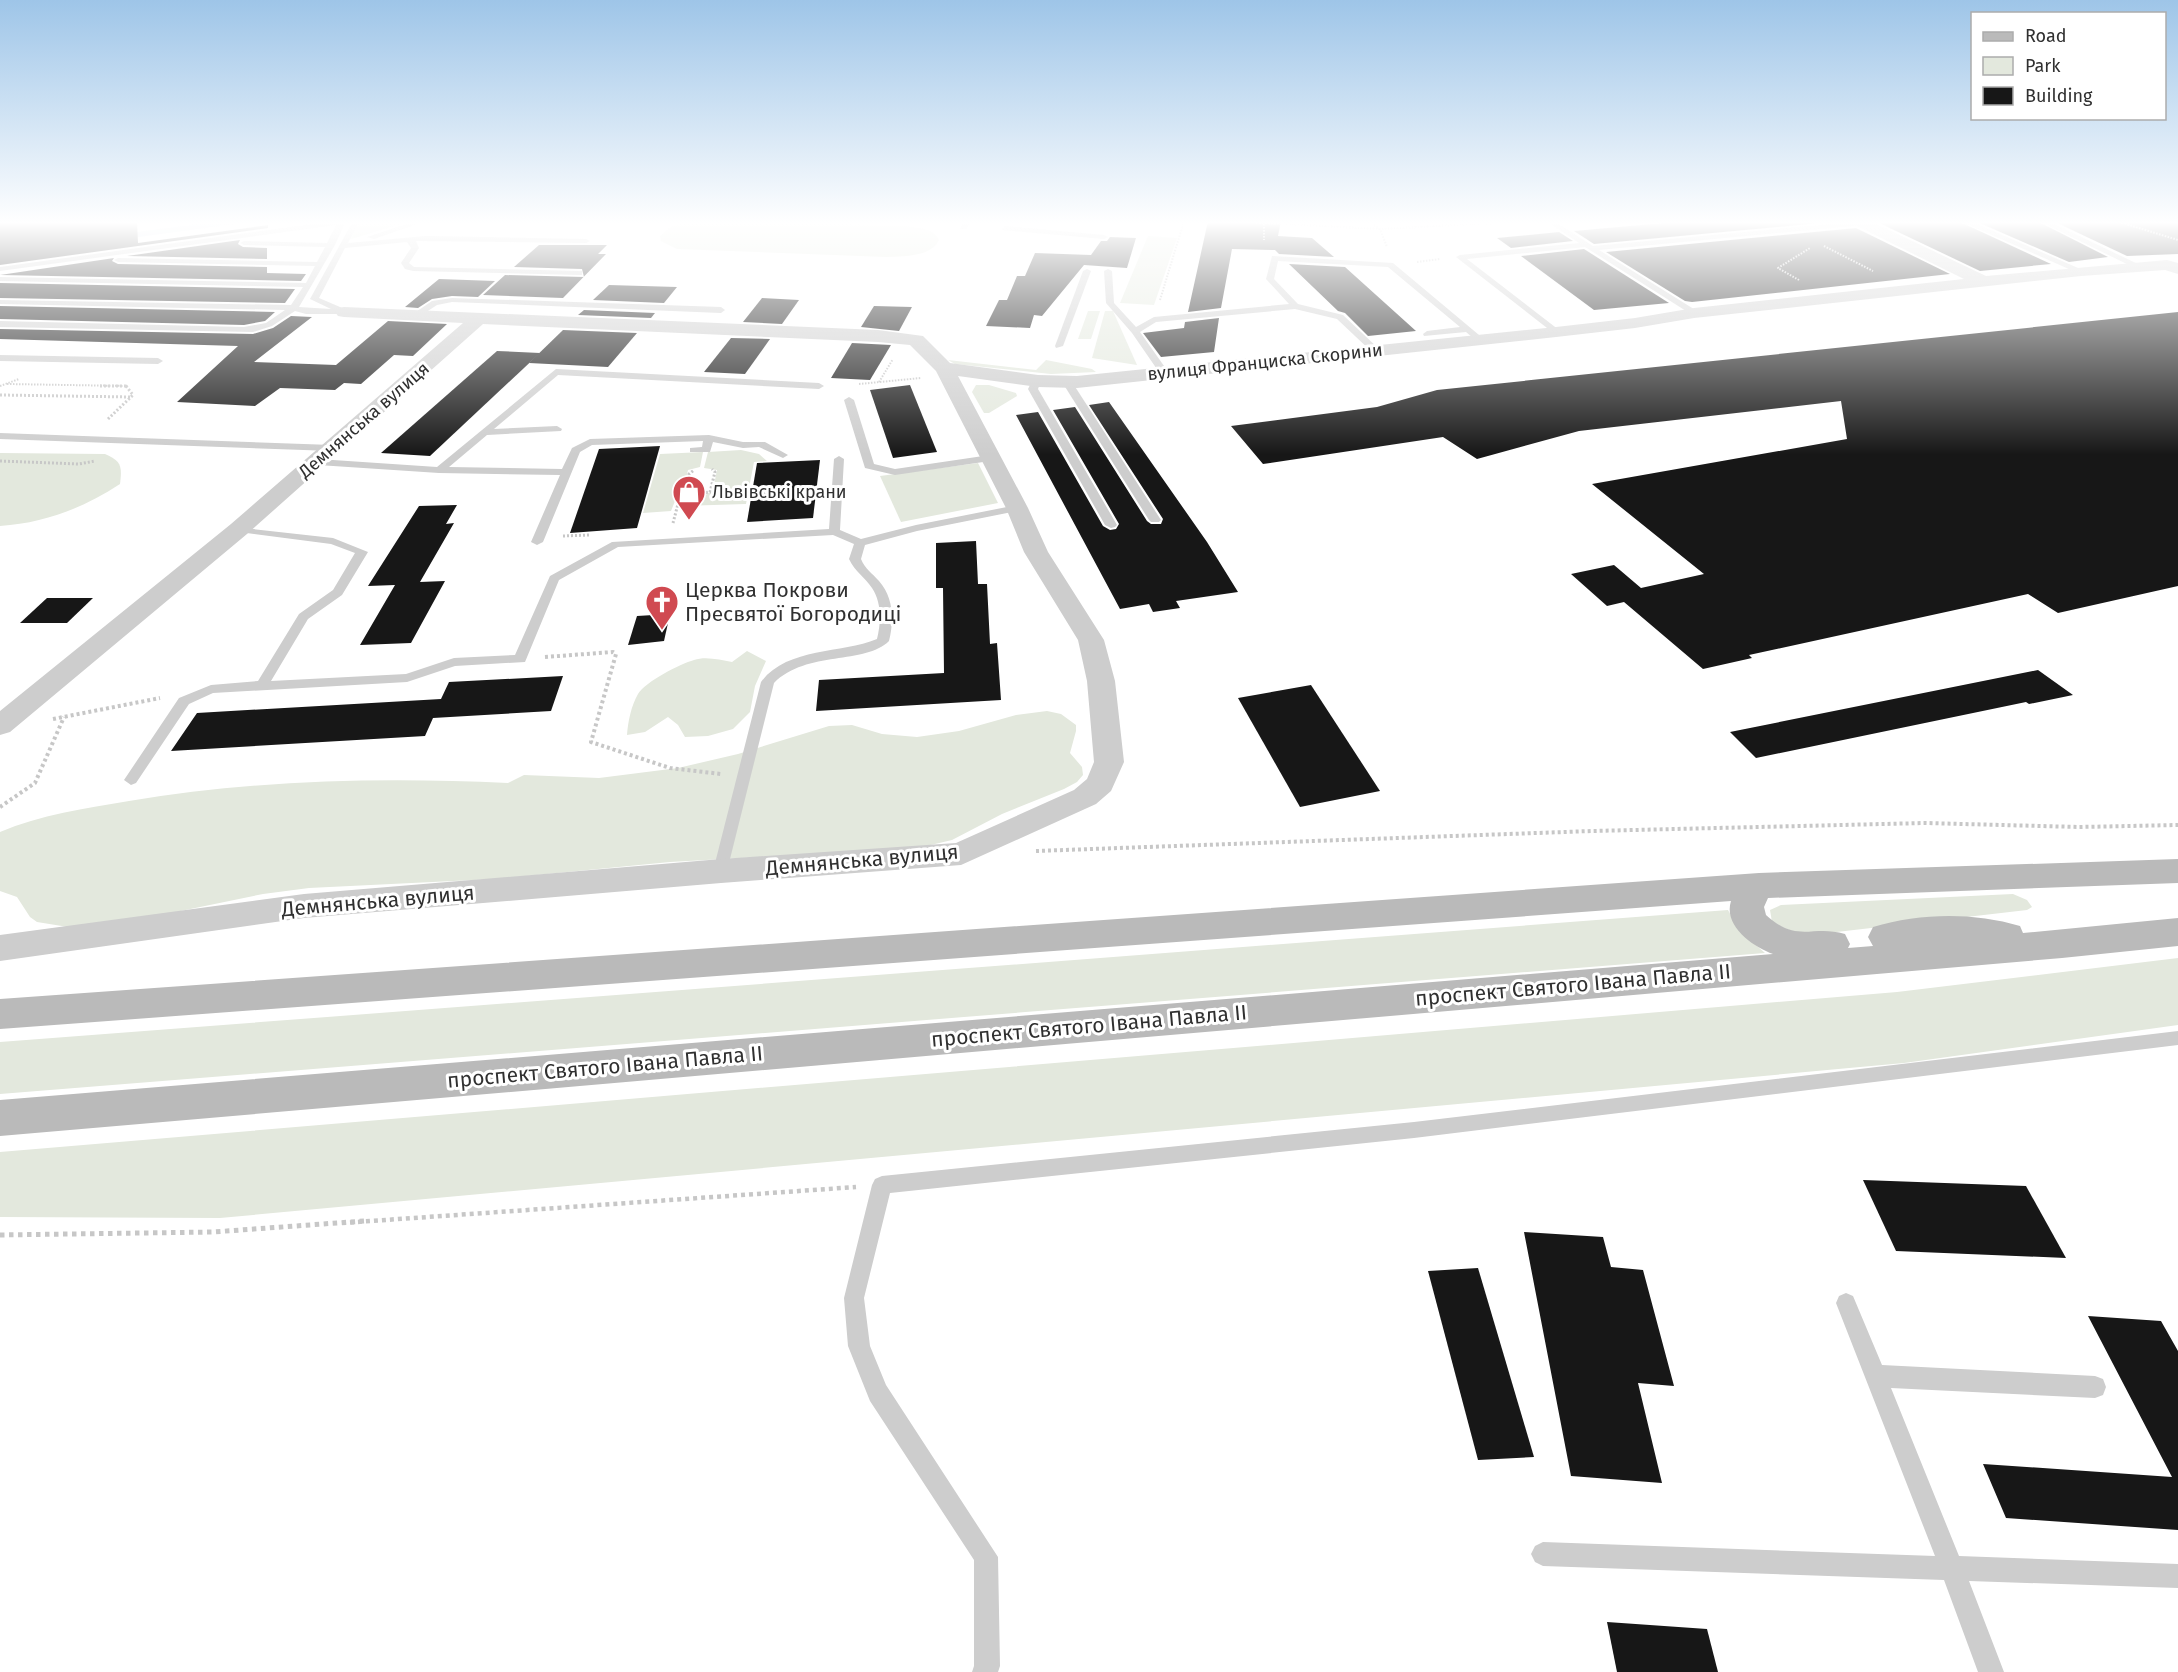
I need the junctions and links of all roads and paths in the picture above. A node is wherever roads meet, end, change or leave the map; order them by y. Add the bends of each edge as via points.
1 (300, 299) edge
2 (314, 299) edge
3 (1077, 299) edge
4 (1110, 299) edge
5 (1160, 299) edge
6 (1289, 299) edge
7 (1432, 299) edge
8 (1514, 299) edge
9 (1672, 299) edge
10 (1825, 299) edge
11 (0, 302) edge
12 (1295, 306) junction
13 (295, 308) junction
14 (722, 310) dead end
15 (344, 312) junction
16 (1694, 313) junction
17 (414, 316) junction
18 (478, 319) junction
19 (1154, 320) junction
20 (0, 324) edge
21 (1135, 331) junction
22 (1556, 332) junction
23 (1427, 334) dead end
24 (1475, 334) junction
25 (1059, 346) dead end
26 (1376, 351) junction
27 (0, 357) edge
28 (90, 360) junction
29 (158, 361) dead end
30 (944, 368) junction
31 (1164, 373) junction
32 (1035, 381) junction
33 (1067, 382) junction
34 (7, 384) dead end
35 (127, 386) junction
36 (819, 386) dead end
37 (0, 395) edge
38 (131, 397) junction
39 (849, 400) dead end
40 (106, 421) dead end
41 (557, 429) dead end
42 (485, 432) junction
43 (0, 436) edge
44 (709, 438) junction
45 (694, 450) dead end
46 (706, 450) junction
47 (325, 455) junction
48 (783, 455) dead end
49 (990, 458) junction
50 (839, 459) dead end
51 (701, 469) junction
52 (439, 470) junction
53 (566, 472) junction
54 (686, 495) junction
55 (1017, 508) junction
56 (1155, 520) dead end
57 (1111, 525) dead end
58 (240, 529) junction
59 (671, 530) dead end
60 (834, 532) junction
61 (537, 542) dead end
62 (860, 543) junction
63 (520, 658) junction
64 (262, 685) junction
65 (211, 689) junction
66 (64, 717) joint
67 (0, 726) edge
68 (703, 774) dead end
69 (131, 780) dead end
70 (0, 807) edge
71 (2178, 825) edge
72 (1032, 851) dead end
73 (721, 871) junction
74 (2171, 874) edge
75 (1759, 886) junction
76 (2178, 932) edge
77 (2062, 944) junction
78 (0, 948) edge
79 (0, 1014) edge
80 (2178, 1038) edge
81 (0, 1118) edge
82 (882, 1185) junction
83 (0, 1235) edge
84 (1846, 1303) dead end
85 (1875, 1376) junction
86 (2096, 1387) dead end
87 (1544, 1554) dead end
88 (1952, 1568) junction
89 (2178, 1576) edge
90 (985, 1672) edge
91 (1991, 1672) edge

1 - 13 lane
2 - 15 lane
3 - 25 lane
4 - 21 lane
5 - 19 path
6 - 12 lane
7 - 24 lane
8 - 22 lane
9 - 16 lane
10 - 16 street, вулиця Франциска Скорини
11 - 13 lane
12 - 19 lane
12 - 26 lane via 1340,317
13 - 15 lane
13 - 20 lane via 255,330
14 - 17 lane via 456,300 435,303
15 - 17 street, Демнянська вулиця
16 - 22 street, вулиця Франциска Скорини
17 - 18 street, Демнянська вулиця
18 - 30 street, Демнянська вулиця via 916,340
18 - 47 street, Демнянська вулиця
19 - 21 lane
21 - 31 lane
22 - 24 street, вулиця Франциска Скорини
23 - 24 lane
24 - 26 street, вулиця Франциска Скорини
26 - 31 street, вулиця Франциска Скорини
27 - 28 lane
28 - 29 lane
28 - 35 path via 106,376
30 - 32 street, вулиця Франциска Скорини
30 - 49 street, Демнянська вулиця
31 - 33 street, вулиця Франциска Скорини
32 - 33 street, вулиця Франциска Скорини
32 - 57 lane via 1033,389
33 - 56 lane
34 - 35 path
35 - 38 path
36 - 42 lane via 556,372
37 - 38 path
38 - 40 path
39 - 49 lane via 869,466 895,472
41 - 42 lane
42 - 52 lane
43 - 47 lane
44 - 46 lane
44 - 48 lane via 743,445 761,444
44 - 53 lane via 590,442 576,450
45 - 46 lane
46 - 51 path
47 - 52 lane
47 - 58 street, Демнянська вулиця
49 - 55 street, Демнянська вулиця
50 - 60 lane
51 - 54 path via 690,471
51 - 54 path via 715,471 711,490 704,495
52 - 53 lane
53 - 61 lane
54 - 59 path via 678,504
55 - 62 lane
55 - 73 street, Демнянська вулиця via 1036,552 1091,640 1101,681 1109,762 1100,784 1084,796 961,854
58 - 64 lane via 333,541 362,552 338,592 303,617
58 - 67 street, Демнянська вулиця
60 - 62 lane
60 - 63 lane via 616,544 554,578
62 - 73 lane via 855,559 861,574 874,583 886,603 883,641 859,651 807,660 774,673 768,682
63 - 64 lane via 454,662 407,678
63 - 68 path via 613,652 615,663 591,742 639,761
64 - 65 lane
65 - 66 path
65 - 69 lane via 184,701
66 - 70 path via 35,783
71 - 72 path via 1925,824 1604,831
73 - 78 street, Демнянська вулиця via 304,906
74 - 75 main road
75 - 77 main road via 1747,902 1747,914 1765,936 1793,945 1806,947 1958,928
75 - 79 main road
76 - 77 main road, проспект Святого Івана Павла II
77 - 81 main road, проспект Святого Івана Павла II
80 - 82 lane via 1402,1131
82 - 83 path via 213,1232
82 - 90 lane via 854,1298 859,1346 878,1394 986,1557
84 - 85 lane
85 - 86 lane
85 - 88 lane
87 - 88 lane
88 - 89 lane
88 - 91 lane

